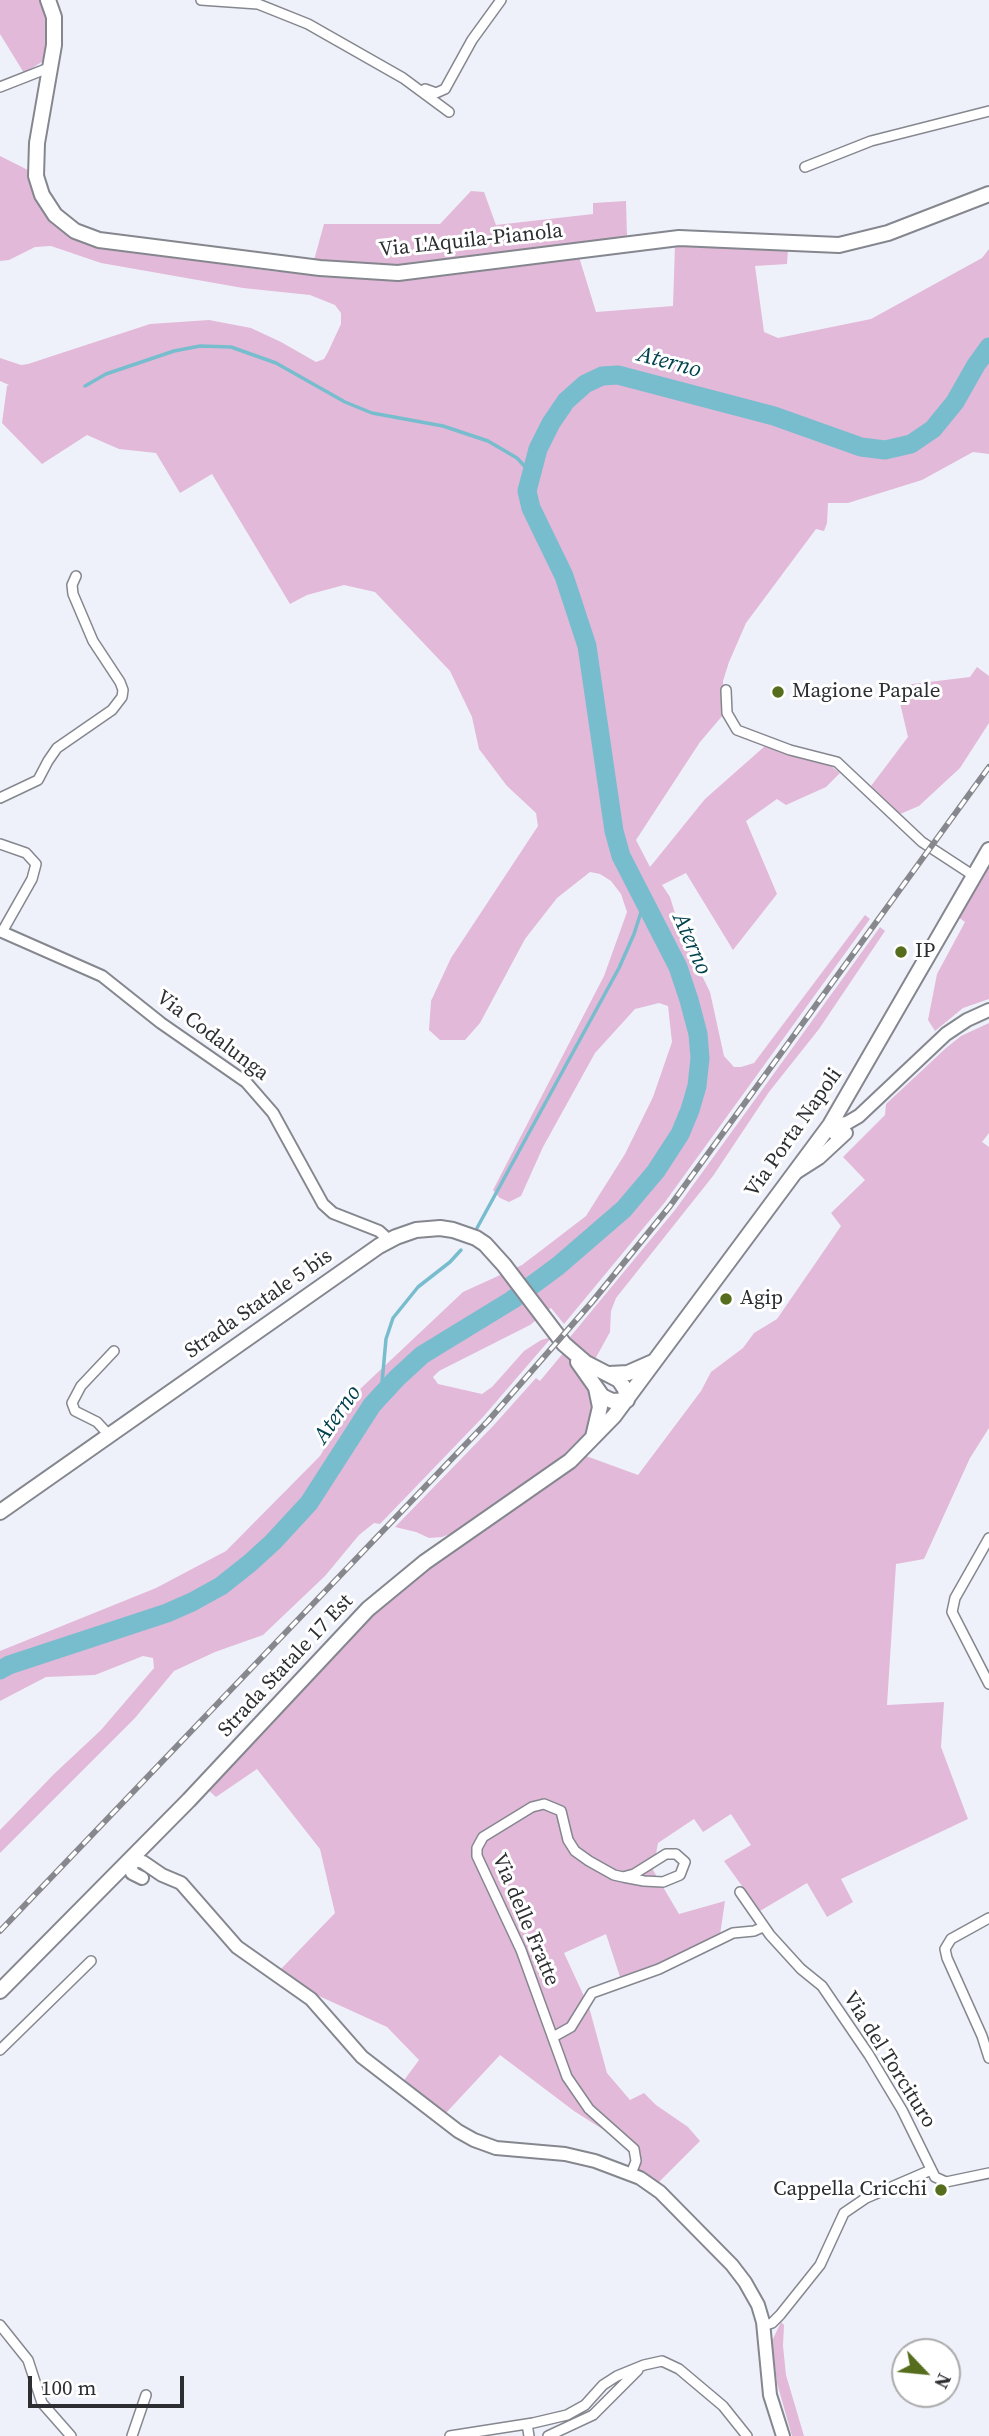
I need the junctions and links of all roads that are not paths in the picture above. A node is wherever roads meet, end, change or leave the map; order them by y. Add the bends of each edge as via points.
1 (49, 0) edge
2 (201, 0) edge
3 (500, 0) edge
4 (51, 67) junction
5 (412, 85) junction
6 (0, 87) edge
7 (989, 111) edge
8 (449, 112) dead end
9 (804, 167) dead end
10 (989, 194) edge
11 (76, 576) dead end
12 (726, 690) dead end
13 (0, 798) edge
14 (0, 844) edge
15 (989, 850) edge
16 (974, 876) junction
17 (1, 932) edge
18 (989, 1010) edge
19 (841, 1107) junction
20 (830, 1125) junction
21 (848, 1127) junction
22 (797, 1171) junction
23 (389, 1240) junction
24 (538, 1312) junction
25 (114, 1351) dead end
26 (656, 1360) junction
27 (608, 1374) junction
28 (595, 1387) junction
29 (627, 1400) junction
30 (108, 1435) junction
31 (591, 1441) junction
32 (0, 1511) edge
33 (989, 1538) edge
34 (989, 1684) edge
35 (149, 1840) junction
36 (130, 1859) junction
37 (152, 1868) junction
38 (623, 1877) junction
39 (142, 1878) junction
40 (170, 1879) junction
41 (107, 1882) junction
42 (740, 1892) dead end
43 (989, 1918) edge
44 (763, 1927) junction
45 (91, 1961) dead end
46 (0, 1991) edge
47 (553, 2036) junction
48 (0, 2050) edge
49 (989, 2058) edge
50 (931, 2170) junction
51 (989, 2173) edge
52 (631, 2174) junction
53 (0, 2325) edge
54 (763, 2326) junction
55 (655, 2362) junction
56 (146, 2395) dead end
57 (527, 2424) junction
58 (743, 2435) edge
59 (71, 2436) edge
60 (132, 2436) edge
61 (450, 2436) edge
62 (529, 2436) edge
63 (548, 2436) edge
64 (782, 2436) edge

1 - 4 main road, Via L'Aquila-Pianola via 55,25
2 - 5 street via 248,3 279,11
3 - 5 street via 444,91 433,93
4 - 6 street
4 - 10 main road, Via L'Aquila-Pianola via 36,152 39,189 68,227 109,242 398,273 667,238 839,244 888,233
5 - 8 street
7 - 9 street via 871,141
11 - 13 street via 72,591 93,641 122,685 122,697 113,710 57,748 38,780
12 - 16 street via 727,713 737,730 837,762 922,842
14 - 17 street via 26,853 36,864 34,876
15 - 16 main road, Via Porta Napoli
16 - 19 main road, Via Porta Napoli
17 - 23 street, Via Codalunga via 102,976 240,1077 273,1113 323,1203 333,1213 379,1231
18 - 21 main road via 946,1034
19 - 20 main road, Via Porta Napoli
19 - 21 main road
20 - 21 main road via 840,1136
20 - 22 main road, Via Porta Napoli
21 - 22 main road via 819,1158
22 - 26 main road, Via Porta Napoli
23 - 24 main road, Strada Statale 5 bis via 415,1230 440,1228 476,1238 504,1265
23 - 30 main road, Strada Statale 5 bis
24 - 27 main road, Strada Statale 5 bis via 573,1353
24 - 28 main road, Strada Statale 5 bis
25 - 30 street via 81,1386 72,1403 75,1411 97,1422
26 - 27 main road via 632,1373
26 - 29 main road, Via Porta Napoli
27 - 29 main road, Strada Statale 5 bis via 621,1383
28 - 29 main road via 607,1399
28 - 31 main road via 599,1414
29 - 31 main road, Strada Statale 17 Est
30 - 32 main road, Strada Statale 5 bis
31 - 35 main road, Strada Statale 17 Est via 368,1609
33 - 34 street via 951,1612
35 - 36 main road, Strada Statale 17 Est
35 - 37 main road via 146,1853
36 - 37 main road
36 - 39 main road via 132,1873
36 - 41 main road, Strada Statale 17 Est
37 - 40 main road
38 - 38 street, Via delle Fratte via 668,1881 680,1875 685,1862 666,1854
38 - 47 street, Via delle Fratte via 575,1851 563,1815 544,1804 478,1844 477,1856 521,1950
39 - 40 main road
39 - 41 main road
40 - 52 main road via 181,1883 239,1948 319,2006 370,2064 458,2131 496,2148 572,2155
41 - 46 main road, Strada Statale 17 Est
42 - 44 street, Via del Torcituro
43 - 49 street via 951,1939 945,1949
44 - 47 street, Via delle Fratte via 733,1933 659,1969 592,1993 571,2027
44 - 50 street, Via del Torcituro via 822,1986 869,2054
45 - 48 street
47 - 52 street, Via delle Fratte via 576,2094 634,2149
50 - 51 street via 946,2182
50 - 54 street via 866,2198 844,2213 821,2264 780,2315
52 - 54 main road via 660,2192 727,2259 752,2294
53 - 59 street via 28,2360 41,2400
54 - 64 main road via 770,2395
55 - 57 street via 614,2378 571,2413
55 - 58 street via 686,2374 730,2413
55 - 63 street via 635,2373 593,2415
56 - 60 street
57 - 61 street
57 - 62 street

